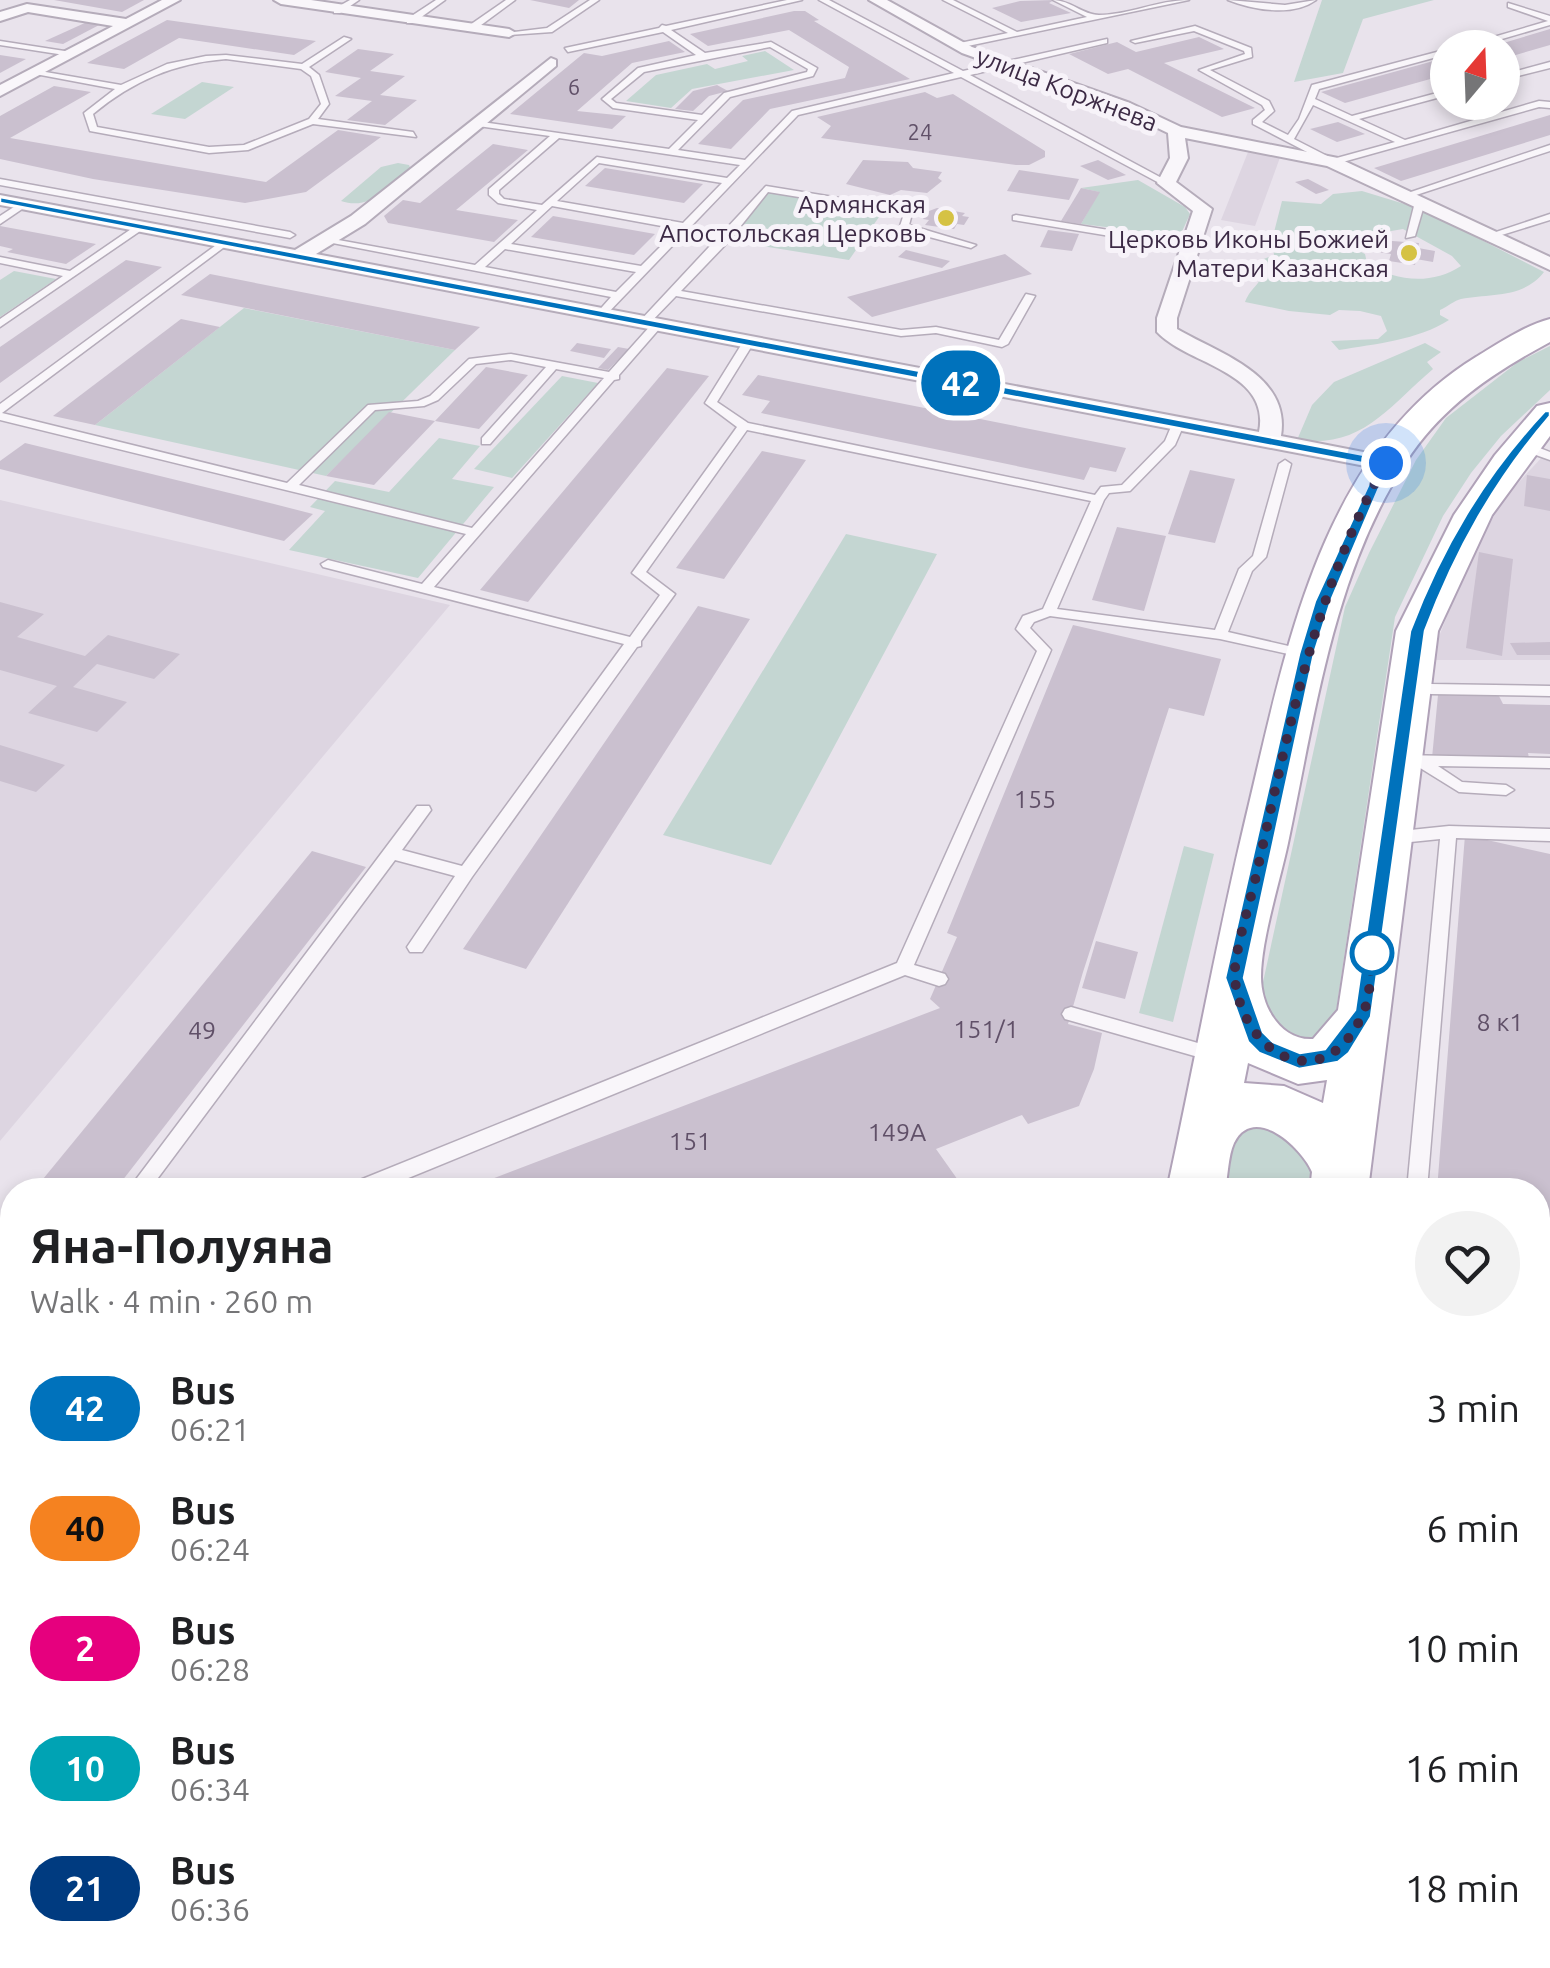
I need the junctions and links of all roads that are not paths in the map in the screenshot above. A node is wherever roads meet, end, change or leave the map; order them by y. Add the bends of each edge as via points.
1 (174, 0) edge
2 (281, 0) edge
3 (355, 0) edge
4 (441, 0) edge
5 (510, 0) edge
6 (595, 0) edge
7 (798, 0) edge
8 (822, 0) edge
9 (876, 0) edge
10 (972, 0) edge
11 (1057, 0) edge
12 (1185, 0) edge
13 (1232, 0) edge
14 (1312, 0) edge
15 (950, 2) edge
16 (1512, 5) dead end
17 (337, 11) junction
18 (0, 16) edge
19 (1095, 18) junction
20 (410, 20) junction
21 (1550, 21) edge
22 (129, 24) junction
23 (662, 27) junction
24 (470, 28) junction
25 (1520, 30) edge
26 (509, 34) joint
27 (1015, 34) junction
28 (346, 39) dead end
29 (1104, 41) dead end
30 (1135, 41) dead end
31 (0, 43) edge
32 (958, 46) junction
33 (568, 50) dead end
34 (71, 54) junction
35 (703, 56) junction
36 (1430, 56) edge
37 (552, 63) dead end
38 (1008, 65) junction
39 (1550, 65) edge
40 (303, 67) junction
41 (1520, 73) edge
42 (34, 74) junction
43 (960, 75) junction
44 (119, 86) junction
45 (0, 91) edge
46 (1430, 97) edge
47 (1310, 100) junction
48 (1550, 105) edge
49 (704, 118) junction
50 (1350, 118) junction
51 (312, 121) junction
52 (478, 123) junction
53 (1176, 131) junction
54 (557, 135) junction
55 (413, 136) dead end
56 (1291, 137) junction
57 (1404, 143) junction
58 (1550, 148) edge
59 (671, 152) junction
60 (1332, 162) junction
61 (746, 163) junction
62 (730, 181) junction
63 (0, 182) edge
64 (1166, 183) junction
65 (1413, 198) junction
66 (0, 200) edge
67 (24, 204) junction
68 (547, 206) junction
69 (1550, 216) edge
70 (1016, 218) dead end
71 (0, 221) edge
72 (686, 227) junction
73 (141, 228) junction
74 (290, 235) joint
75 (1492, 235) junction
76 (1410, 236) dead end
77 (322, 240) junction
78 (223, 243) junction
79 (971, 245) dead end
80 (504, 246) junction
81 (1189, 246) junction
82 (298, 257) junction
83 (0, 260) edge
84 (1550, 264) edge
85 (477, 269) junction
86 (644, 270) junction
87 (73, 275) junction
88 (674, 293) junction
89 (621, 296) junction
90 (1030, 296) dead end
91 (600, 315) junction
92 (0, 324) edge
93 (650, 325) junction
94 (1550, 329) edge
95 (747, 344) junction
96 (554, 365) junction
97 (615, 376) junction
98 (0, 413) edge
99 (1550, 414) edge
100 (1179, 422) junction
101 (744, 426) junction
102 (1269, 440) junction
103 (486, 441) dead end
104 (1535, 451) edge
105 (1386, 463) junction
106 (1285, 464) dead end
107 (290, 487) junction
108 (1098, 499) junction
109 (476, 532) junction
110 (328, 564) dead end
111 (425, 589) junction
112 (1049, 612) junction
113 (1220, 635) junction
114 (636, 643) junction
115 (1306, 654) junction
116 (1410, 686) junction
117 (1550, 691) edge
118 (1411, 762) junction
119 (1550, 763) edge
120 (1506, 790) dead end
121 (423, 810) dead end
122 (1550, 835) edge
123 (1388, 838) junction
124 (1454, 844) junction
125 (391, 853) junction
126 (466, 873) junction
127 (416, 946) dead end
128 (904, 968) junction
129 (939, 978) dead end
130 (1234, 978) junction
131 (1364, 1012) junction
132 (1071, 1014) dead end
133 (1221, 1057) junction
134 (1208, 1131) junction
135 (147, 1178) edge
136 (388, 1178) edge
137 (1198, 1178) edge
138 (1340, 1178) edge
139 (1340, 1178) edge
140 (1418, 1178) edge

1 - 22 street
2 - 17 street
3 - 17 lane
4 - 20 lane
5 - 24 lane
6 - 26 lane via 549,30
7 - 23 lane
8 - 43 lane
9 - 32 street, улица Коржнева
10 - 15 lane
11 - 19 lane
12 - 19 lane
13 - 14 lane via 1288,8
15 - 27 lane
16 - 21 lane
17 - 20 street
18 - 22 street via 27,8
19 - 27 lane
20 - 24 street
21 - 25 lane
22 - 34 street
23 - 33 lane
23 - 35 lane
24 - 26 street
27 - 32 lane
28 - 40 lane
29 - 38 lane
30 - 56 lane via 1196,28 1248,50 1203,70 1266,102 1270,112 1256,122
31 - 34 lane
32 - 38 street, улица Коржнева
34 - 42 street
35 - 49 lane via 641,70 606,99
35 - 49 lane via 771,44 813,72 726,95
36 - 47 lane via 1315,87
37 - 52 street
38 - 43 lane
38 - 53 street, улица Коржнева
39 - 41 lane
40 - 44 lane via 197,58
40 - 51 lane via 315,75 325,104
42 - 44 lane
42 - 45 street
43 - 61 lane via 794,113
43 - 64 lane
44 - 51 lane via 88,112 93,129 209,150 246,148
46 - 50 lane
47 - 50 lane
47 - 56 lane
48 - 57 lane
49 - 59 lane
50 - 57 lane
51 - 55 lane
52 - 54 lane
52 - 77 street via 358,220
53 - 60 street
53 - 64 street, улица Коржнева via 1179,158
54 - 59 lane
54 - 68 lane via 494,189 501,201
56 - 60 lane
57 - 60 lane
58 - 65 lane
59 - 61 lane
60 - 65 street
61 - 62 lane
62 - 68 lane via 597,160
62 - 72 lane
63 - 74 lane
64 - 81 street via 1202,208
65 - 75 street
65 - 76 lane
66 - 67 street
67 - 71 lane
67 - 73 street
68 - 72 lane
68 - 80 lane
69 - 75 lane
70 - 81 lane
72 - 86 lane
73 - 78 street
73 - 87 lane
74 - 77 street
75 - 84 street
77 - 82 street
77 - 85 lane
78 - 82 street
78 - 98 lane
79 - 88 lane via 904,227 910,212 766,189
80 - 85 lane
80 - 86 lane
81 - 102 street via 1167,332 1252,380 1266,396 1274,425
82 - 91 street
83 - 87 lane
85 - 89 lane
86 - 89 lane
87 - 92 lane
88 - 90 lane via 901,334 936,330 1002,344
88 - 93 lane
89 - 91 lane
91 - 93 street
93 - 95 street
93 - 97 lane
94 - 105 main road via 1503,354 1427,412
95 - 100 street
95 - 101 lane via 711,403
96 - 97 lane
96 - 103 lane
96 - 107 lane via 511,357 473,361 434,398 372,407
97 - 109 lane
98 - 107 lane
99 - 104 main road
100 - 102 street
100 - 108 lane via 1171,442 1126,488 1105,490
101 - 108 lane
101 - 114 lane via 639,573 668,594
102 - 105 street
104 - 116 main road via 1468,518 1418,631
105 - 115 main road
106 - 113 lane via 1258,557 1246,569
107 - 109 lane
108 - 112 lane
109 - 111 lane
110 - 111 lane
111 - 114 lane
112 - 113 lane
112 - 128 lane via 1028,619 1023,629 1044,650
113 - 115 lane
114 - 126 lane
115 - 130 main road
116 - 117 lane
116 - 118 main road
118 - 119 lane
118 - 120 lane via 1459,787
118 - 123 main road
121 - 125 lane
122 - 124 lane
123 - 124 lane
123 - 131 main road
124 - 140 lane
125 - 126 lane
125 - 135 lane
126 - 127 lane
128 - 129 lane
128 - 136 lane
130 - 131 main road via 1255,1036 1283,1057 1330,1056
130 - 133 main road
131 - 138 main road
132 - 133 lane
133 - 134 main road
134 - 137 main road
134 - 139 main road via 1237,1108 1288,1110 1324,1135 1336,1152

